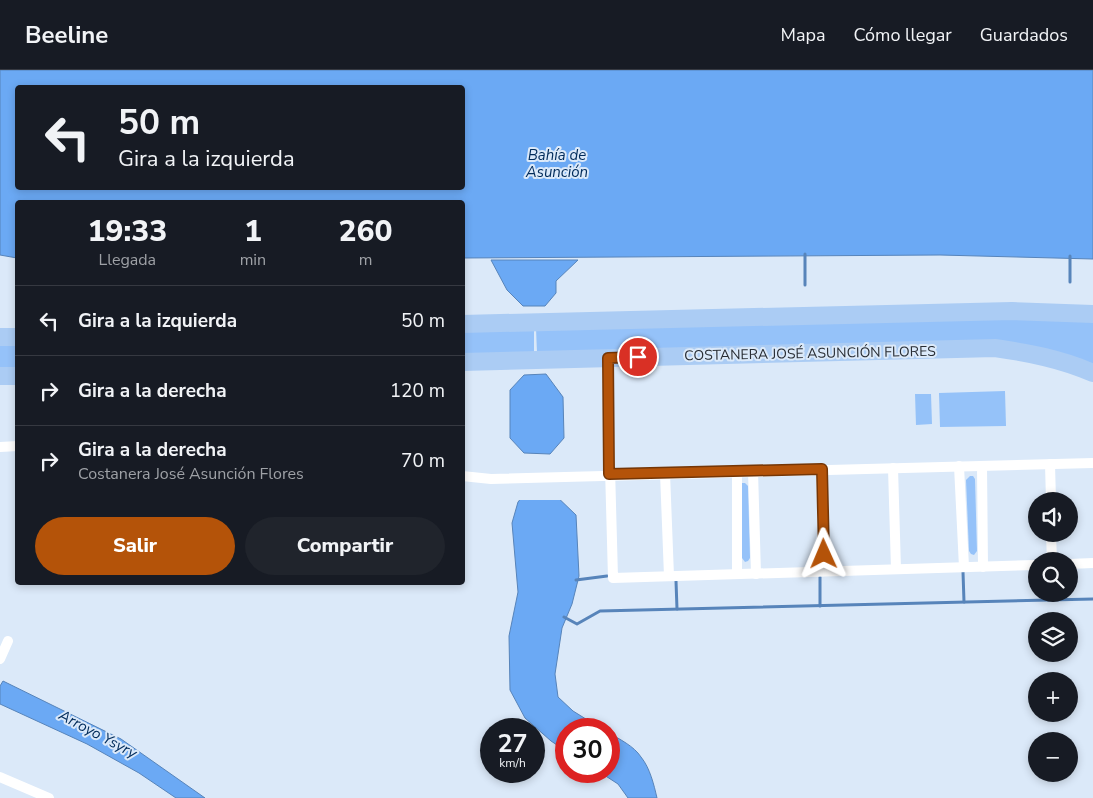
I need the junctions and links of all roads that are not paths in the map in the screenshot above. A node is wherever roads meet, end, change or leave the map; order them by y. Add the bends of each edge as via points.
1 (1093, 314) edge
2 (465, 324) edge
3 (0, 337) edge
4 (15, 337) edge
5 (608, 358) junction
6 (465, 362) edge
7 (1093, 373) edge
8 (0, 376) edge
9 (15, 376) edge
10 (15, 446) edge
11 (0, 447) edge
12 (1093, 463) edge
13 (1050, 464) junction
14 (959, 466) junction
15 (982, 466) junction
16 (893, 468) junction
17 (822, 469) junction
18 (737, 471) junction
19 (753, 471) junction
20 (665, 473) junction
21 (609, 474) junction
22 (465, 476) edge
23 (1050, 492) edge
24 (1093, 563) edge
25 (1078, 564) edge
26 (1028, 565) edge
27 (964, 567) junction
28 (983, 567) junction
29 (896, 569) junction
30 (824, 572) junction
31 (737, 574) junction
32 (756, 574) junction
33 (669, 576) junction
34 (8, 641) dead end
35 (0, 658) edge
36 (0, 777) edge
37 (49, 798) edge

1 - 2 highway via 1002,311
3 - 4 highway
5 - 6 highway, COSTANERA JOSÉ ASUNCIÓN FLORES
5 - 7 highway, COSTANERA JOSÉ ASUNCIÓN FLORES via 995,348 1039,355
5 - 21 street
8 - 9 highway
10 - 11 street
12 - 13 street
13 - 15 street
13 - 23 street
14 - 15 street
14 - 16 street
14 - 27 street
15 - 28 street
16 - 17 street
16 - 29 street
17 - 19 street
17 - 30 street
18 - 19 street
18 - 20 street
18 - 31 street
19 - 32 street
20 - 21 street
20 - 33 street
21 - 22 street via 491,479
21 - 33 street via 613,578
24 - 25 street
26 - 28 street
27 - 28 street
27 - 29 street
29 - 30 street
30 - 32 street
31 - 32 street
31 - 33 street
34 - 35 street
36 - 37 street

